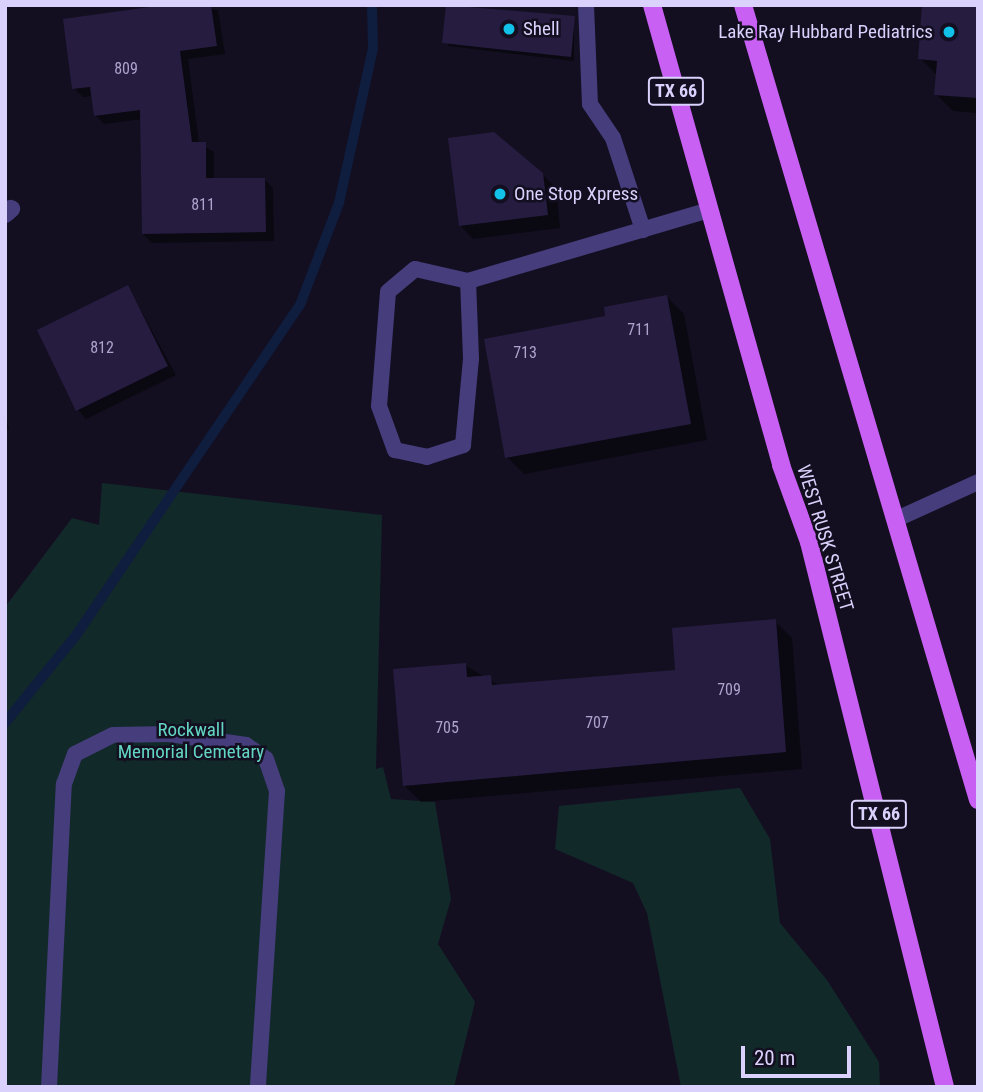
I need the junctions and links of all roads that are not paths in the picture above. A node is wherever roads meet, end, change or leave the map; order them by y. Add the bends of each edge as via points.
1 (586, 5) edge
2 (652, 5) edge
3 (743, 5) edge
4 (709, 210) junction
5 (643, 230) junction
6 (468, 281) junction
7 (978, 482) edge
8 (899, 518) junction
9 (978, 800) edge
10 (49, 1087) edge
11 (258, 1087) edge
12 (944, 1087) edge

1 - 5 lane via 590,104 613,138
2 - 4 main road, WEST RUSK STREET / TX 66
3 - 8 main road
4 - 5 lane
4 - 12 main road, WEST RUSK STREET / TX 66 via 809,542
5 - 6 lane
6 - 6 lane via 471,358 463,445 426,457 395,450 379,406 388,292 415,269
7 - 8 lane
8 - 9 main road
10 - 11 lane via 64,784 75,754 113,735 169,734 246,746 265,759 277,791

